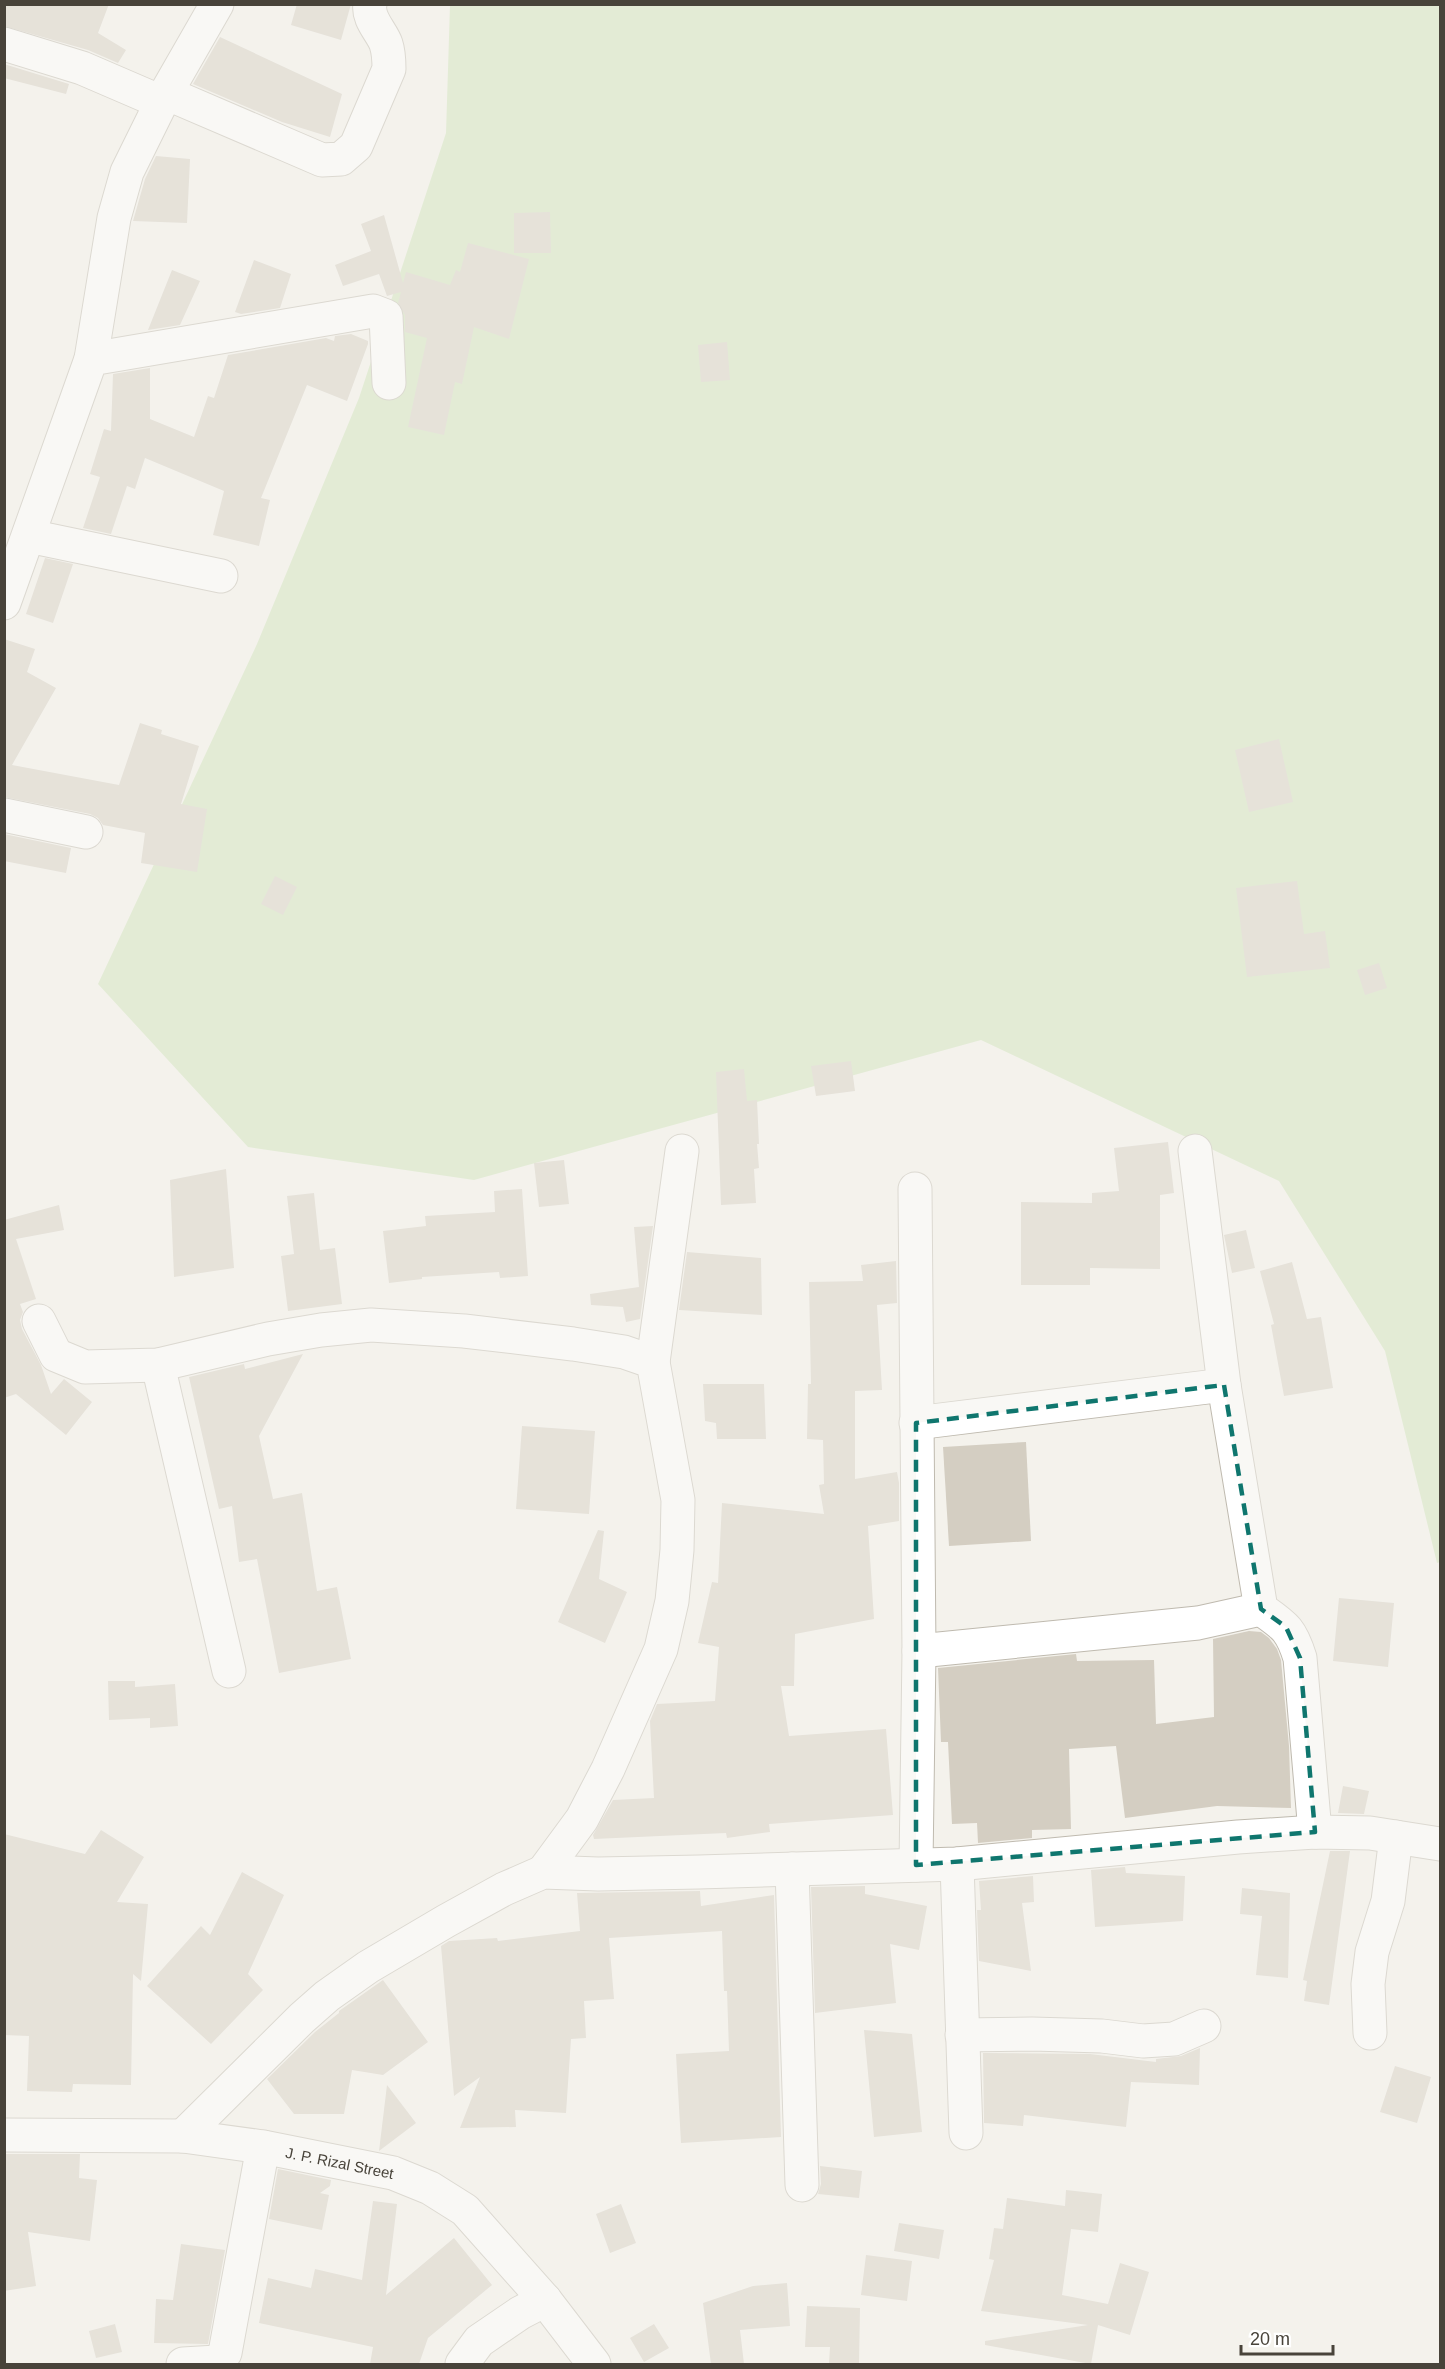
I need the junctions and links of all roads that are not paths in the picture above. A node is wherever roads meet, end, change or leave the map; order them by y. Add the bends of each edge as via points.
1 (217, 4) edge
2 (370, 4) edge
3 (4, 44) edge
4 (163, 97) junction
5 (91, 359) junction
6 (389, 383) dead end
7 (29, 536) junction
8 (221, 576) dead end
9 (4, 603) edge
10 (4, 815) edge
11 (87, 832) dead end
12 (682, 1151) dead end
13 (1195, 1151) dead end
14 (915, 1189) dead end
15 (39, 1321) dead end
16 (653, 1362) junction
17 (158, 1365) junction
18 (1224, 1385) junction
19 (916, 1423) junction
20 (1261, 1609) junction
21 (919, 1651) junction
22 (229, 1671) dead end
23 (1316, 1832) junction
24 (1396, 1837) junction
25 (1440, 1844) edge
26 (957, 1864) junction
27 (916, 1865) junction
28 (792, 1869) junction
29 (543, 1872) junction
30 (1204, 2026) dead end
31 (1370, 2033) dead end
32 (962, 2035) junction
33 (966, 2133) dead end
34 (4, 2135) edge
35 (183, 2136) junction
36 (263, 2147) junction
37 (802, 2186) dead end
38 (545, 2300) junction
39 (183, 2364) edge
40 (462, 2364) edge
41 (594, 2364) edge

1 - 4 street
2 - 4 street via 386,43 389,69 356,146 341,159 322,160
3 - 4 street
4 - 5 street via 127,172 114,218
5 - 6 street via 373,311 386,316
5 - 7 street
7 - 8 street
7 - 9 street
10 - 11 street
12 - 16 street
13 - 18 street
14 - 19 street
15 - 17 street via 56,1354 85,1367
16 - 17 street via 624,1352 573,1344 371,1325 268,1339
16 - 29 street via 678,1500 672,1601 660,1649 608,1769 582,1819
17 - 22 street
18 - 19 street
18 - 20 street
19 - 21 street
20 - 21 street via 1197,1623
20 - 23 street via 1286,1627 1300,1658
21 - 27 street
23 - 24 street
23 - 26 street
24 - 25 street
24 - 31 street via 1388,1901 1372,1952 1368,1984
26 - 27 street
26 - 32 street
27 - 28 street
28 - 29 street
28 - 37 street
29 - 35 street via 446,1921 327,1996
30 - 32 street via 1174,2039 1143,2041 1044,2034
32 - 33 street
34 - 35 street, J. P. Rizal Street
35 - 36 street, J. P. Rizal Street
36 - 38 street, J. P. Rizal Street via 393,2173 430,2188 465,2210
36 - 39 street via 225,2353 217,2362
38 - 40 street via 479,2341
38 - 41 street, J. P. Rizal Street

